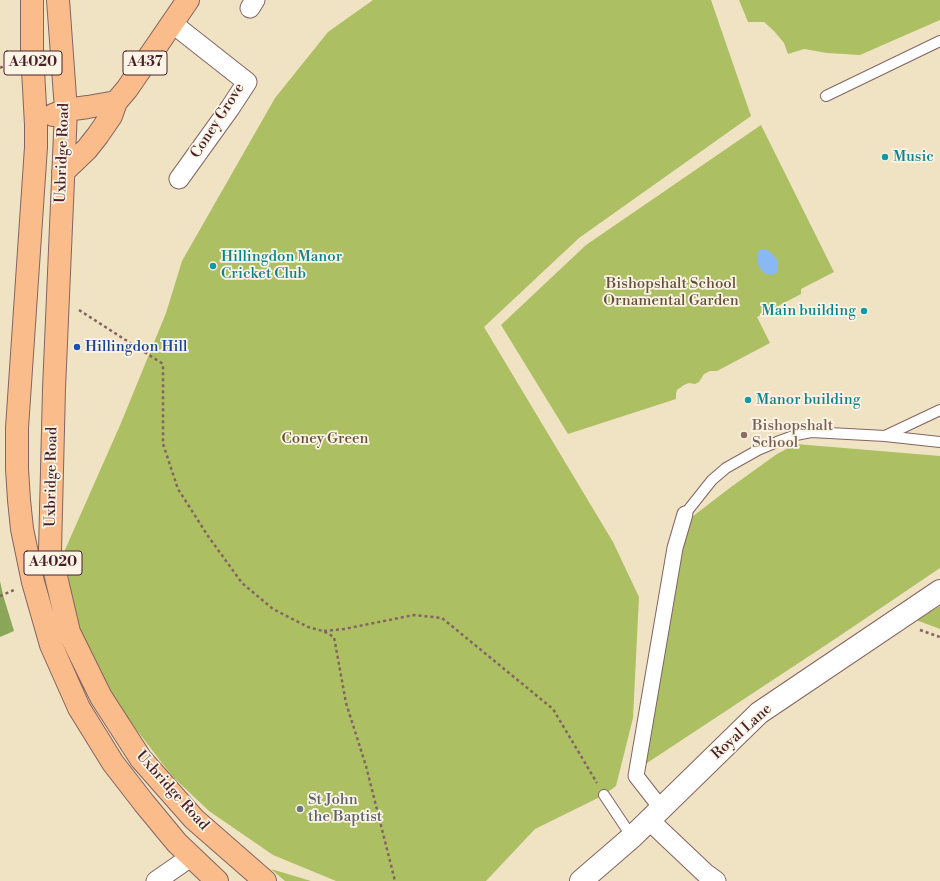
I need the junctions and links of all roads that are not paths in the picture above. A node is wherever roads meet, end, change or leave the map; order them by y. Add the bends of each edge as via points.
1 (32, 0) edge
2 (58, 0) edge
3 (188, 0) edge
4 (172, 22) junction
5 (940, 41) edge
6 (826, 96) dead end
7 (116, 102) junction
8 (66, 110) junction
9 (36, 125) junction
10 (63, 172) junction
11 (179, 179) dead end
12 (940, 410) edge
13 (885, 436) junction
14 (940, 442) edge
15 (685, 514) joint
16 (940, 591) edge
17 (604, 795) road end
18 (655, 814) junction
19 (632, 837) junction
20 (192, 856) junction
21 (156, 881) edge
22 (217, 881) edge
23 (265, 881) edge
24 (581, 881) edge
25 (716, 881) edge

1 - 9 main road, Uxbridge Road / A4020
2 - 8 main road, Uxbridge Road / A4020
3 - 4 main road, A437
4 - 7 main road, A437
4 - 11 street, Coney Grove via 248,82
5 - 6 lane
7 - 8 main road
7 - 10 main road, A437 via 111,116 98,135
8 - 9 main road
8 - 10 main road, Uxbridge Road / A4020
9 - 20 main road, Uxbridge Road / A4020 via 17,428 17,469 22,529 33,582 51,645 79,708 113,763 177,843
10 - 23 main road, Uxbridge Road / A4020 via 50,551 69,632 101,697 141,759 194,819
12 - 13 lane
13 - 14 lane
13 - 15 lane via 811,432 777,442 726,468 712,480
15 - 18 street via 675,548 636,776
16 - 18 street, Royal Lane via 759,713
17 - 19 lane
18 - 19 street, Royal Lane
18 - 25 street via 705,873
19 - 24 street, Royal Lane
20 - 21 street
20 - 22 main road, Uxbridge Road / A4020

